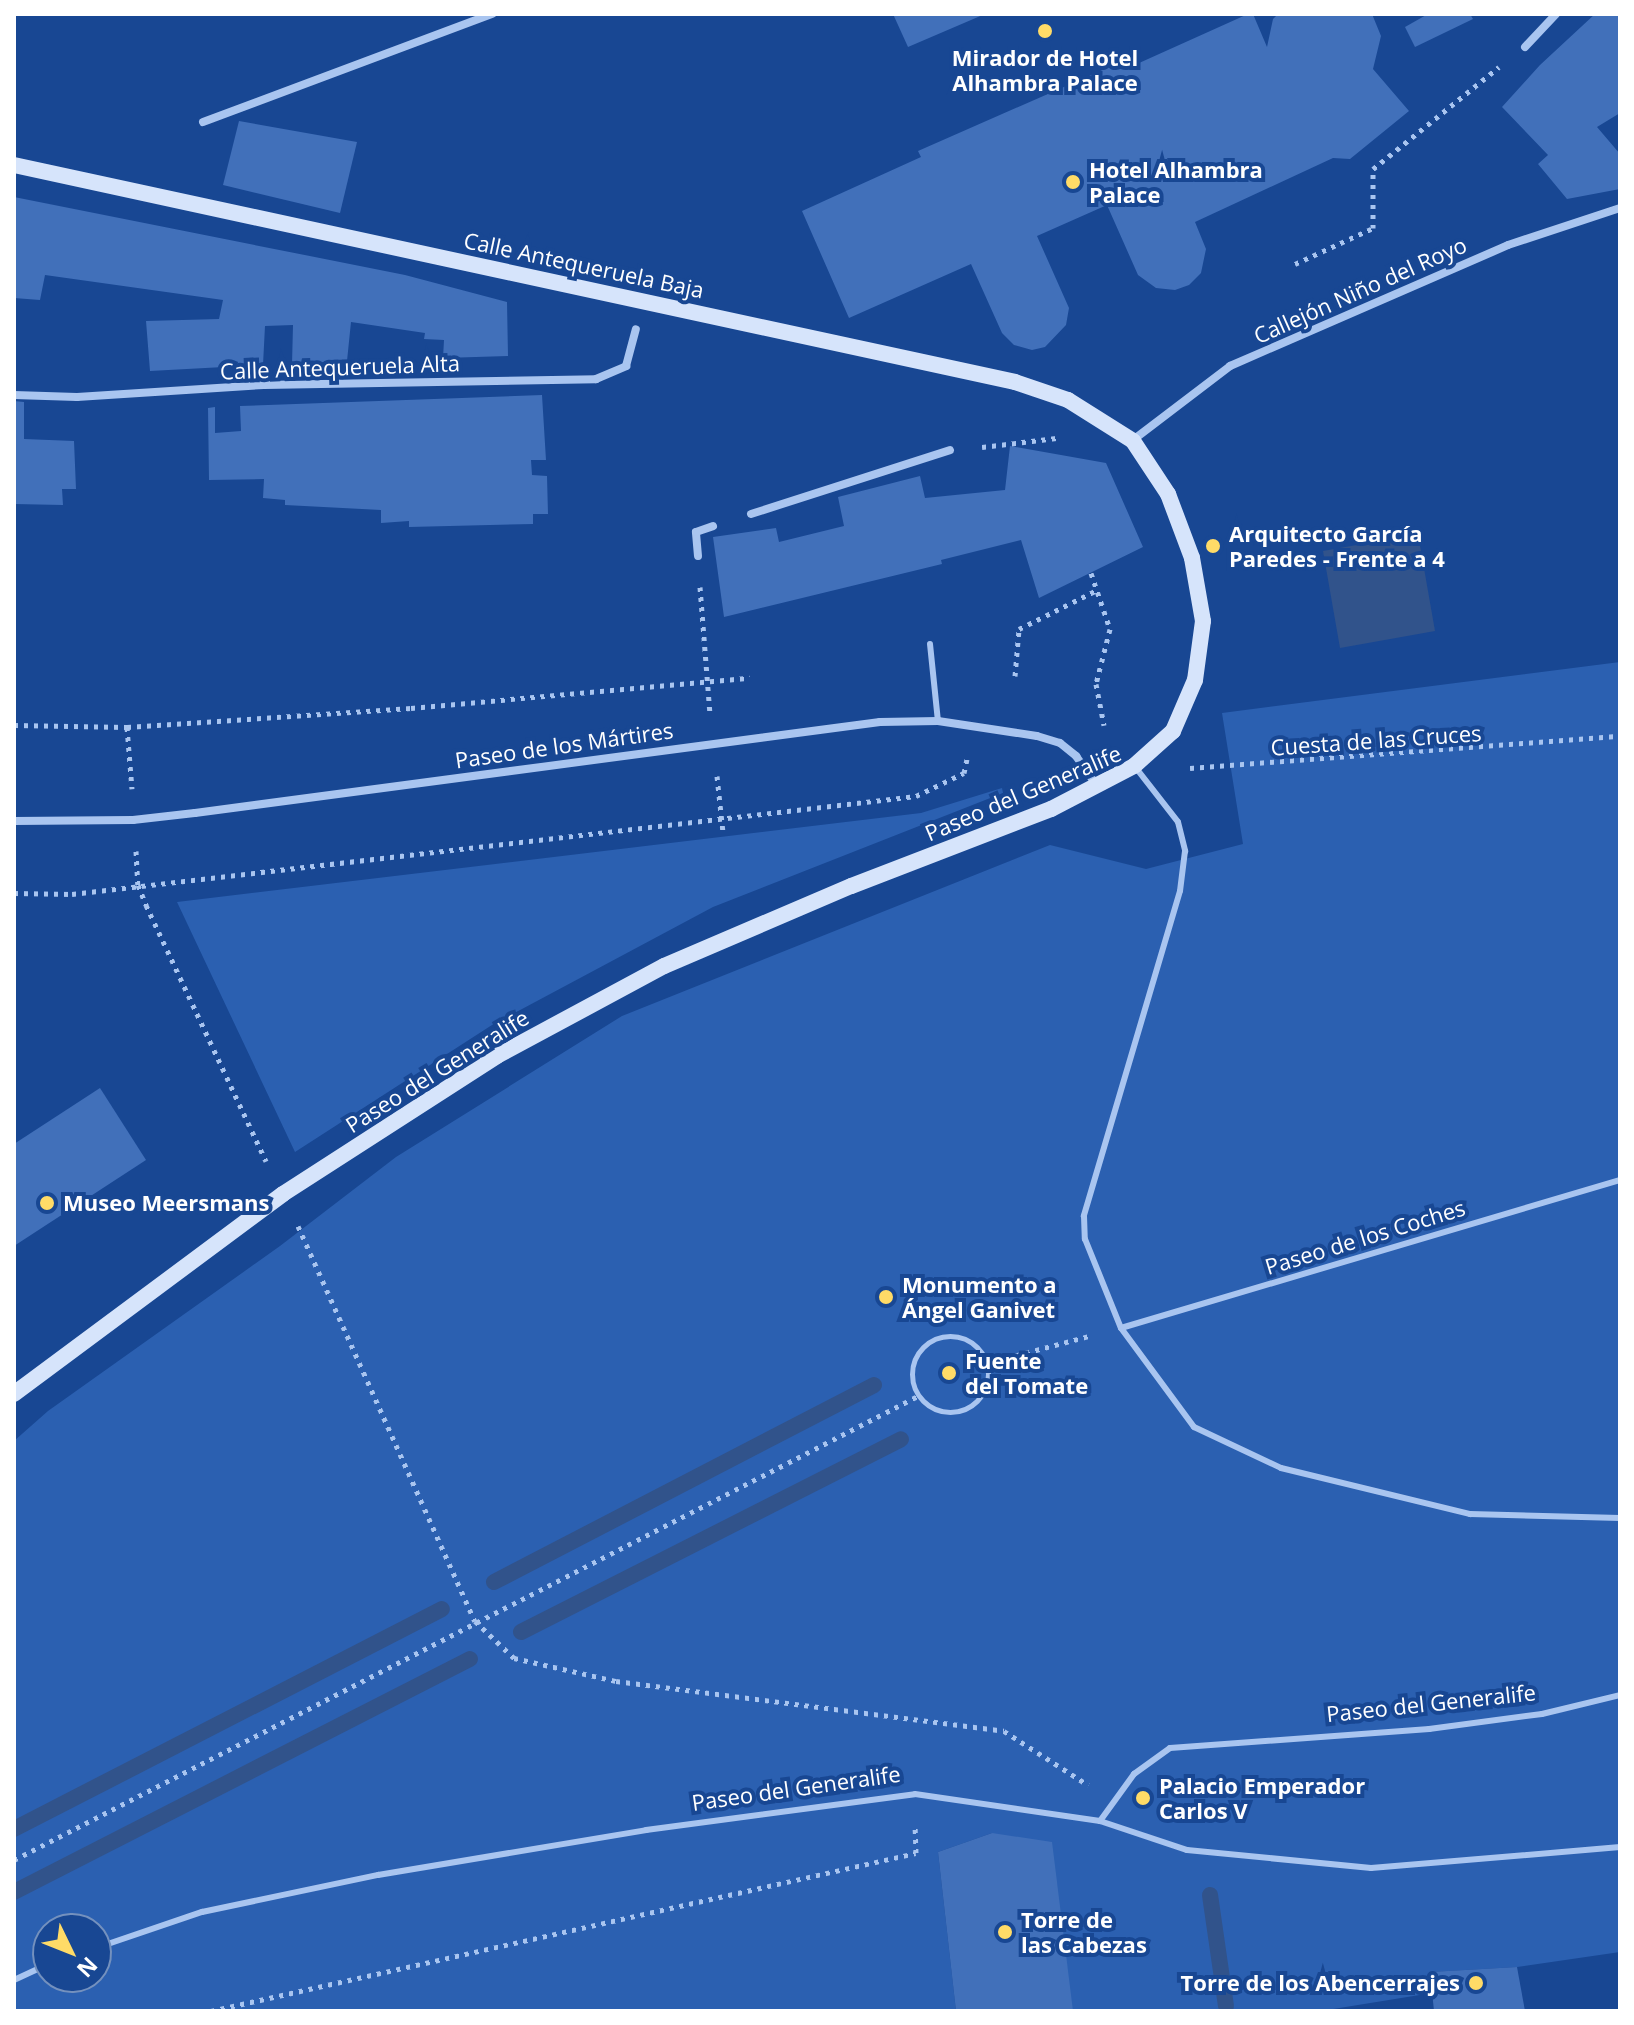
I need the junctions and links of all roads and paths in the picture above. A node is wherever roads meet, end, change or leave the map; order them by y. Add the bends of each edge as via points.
1 (492, 14) edge
2 (1556, 14) edge
3 (1525, 47) joint
4 (203, 122) dead end
5 (14, 165) edge
6 (1620, 208) edge
7 (1295, 264) dead end
8 (636, 329) dead end
9 (14, 395) edge
10 (1066, 435) dead end
11 (1133, 441) junction
12 (950, 450) joint
13 (751, 514) dead end
14 (713, 526) dead end
15 (698, 556) dead end
16 (1091, 573) dead end
17 (1099, 589) junction
18 (701, 621) dead end
19 (930, 644) dead end
20 (1015, 676) dead end
21 (750, 678) dead end
22 (708, 684) junction
23 (938, 721) junction
24 (14, 725) edge
25 (1104, 725) dead end
26 (711, 726) dead end
27 (127, 727) junction
28 (1620, 736) edge
29 (969, 753) dead end
30 (1134, 766) junction
31 (717, 775) dead end
32 (1098, 787) junction
33 (132, 795) dead end
34 (722, 819) junction
35 (14, 821) edge
36 (723, 832) dead end
37 (135, 846) dead end
38 (138, 885) junction
39 (14, 893) edge
40 (271, 1171) dead end
41 (1620, 1180) edge
42 (298, 1225) dead end
43 (1121, 1328) junction
44 (1089, 1336) dead end
45 (987, 1363) junction
46 (14, 1394) edge
47 (918, 1396) junction
48 (1620, 1518) edge
49 (475, 1621) junction
50 (1620, 1695) edge
51 (1089, 1786) dead end
52 (915, 1794) junction
53 (1100, 1821) junction
54 (1620, 1847) edge
55 (14, 1860) edge
56 (112, 1943) edge
57 (211, 2011) edge

1 - 4 street
2 - 3 street
3 - 7 path via 1373,169 1373,228
5 - 11 street, Calle Antequeruela Baja via 1015,382 1079,405
6 - 11 street, Callejón Niño del Royo via 1508,245 1230,366
8 - 9 street, Calle Antequeruela Alta via 626,366 596,379
10 - 12 path
11 - 30 street via 1168,494 1192,558 1203,621 1195,680 1173,731
12 - 13 street
14 - 15 street via 696,532
16 - 17 path
17 - 20 path via 1019,629
17 - 25 path via 1110,629 1096,684
18 - 22 path
19 - 23 lane
21 - 22 path
22 - 26 path
22 - 27 path
23 - 32 street, Paseo de los Mártires via 1060,743
23 - 35 street, Paseo de los Mártires via 880,722 133,820
24 - 27 path
27 - 33 path
28 - 30 path, Cuesta de las Cruces via 1216,768
29 - 34 path via 964,773 916,796
30 - 32 street, Paseo del Generalife
30 - 43 lane, Paseo del Generalife via 1178,822 1185,851 1180,891 1084,1216 1085,1239
31 - 34 path
32 - 46 street, Paseo del Generalife via 664,966 497,1056 283,1194
34 - 36 path
34 - 38 path
37 - 38 path
38 - 39 path via 72,894
38 - 40 path
41 - 43 lane, Paseo de los Coches
42 - 49 path
43 - 48 lane, Paseo del Generalife via 1194,1427 1281,1468 1470,1514
44 - 45 path
45 - 47 path via 986,1388 971,1406 948,1413
45 - 47 path via 971,1342 959,1336 933,1340 915,1358 912,1384
47 - 49 path
49 - 51 path via 514,1658 616,1681 1004,1731
49 - 55 path
50 - 53 lane, Paseo del Generalife via 1542,1714 1429,1729 1170,1748 1134,1774
52 - 53 lane, Paseo del Generalife
52 - 56 lane, Paseo del Generalife via 646,1830 378,1875 202,1912
52 - 57 path via 916,1853
53 - 54 lane via 1187,1850 1371,1868

